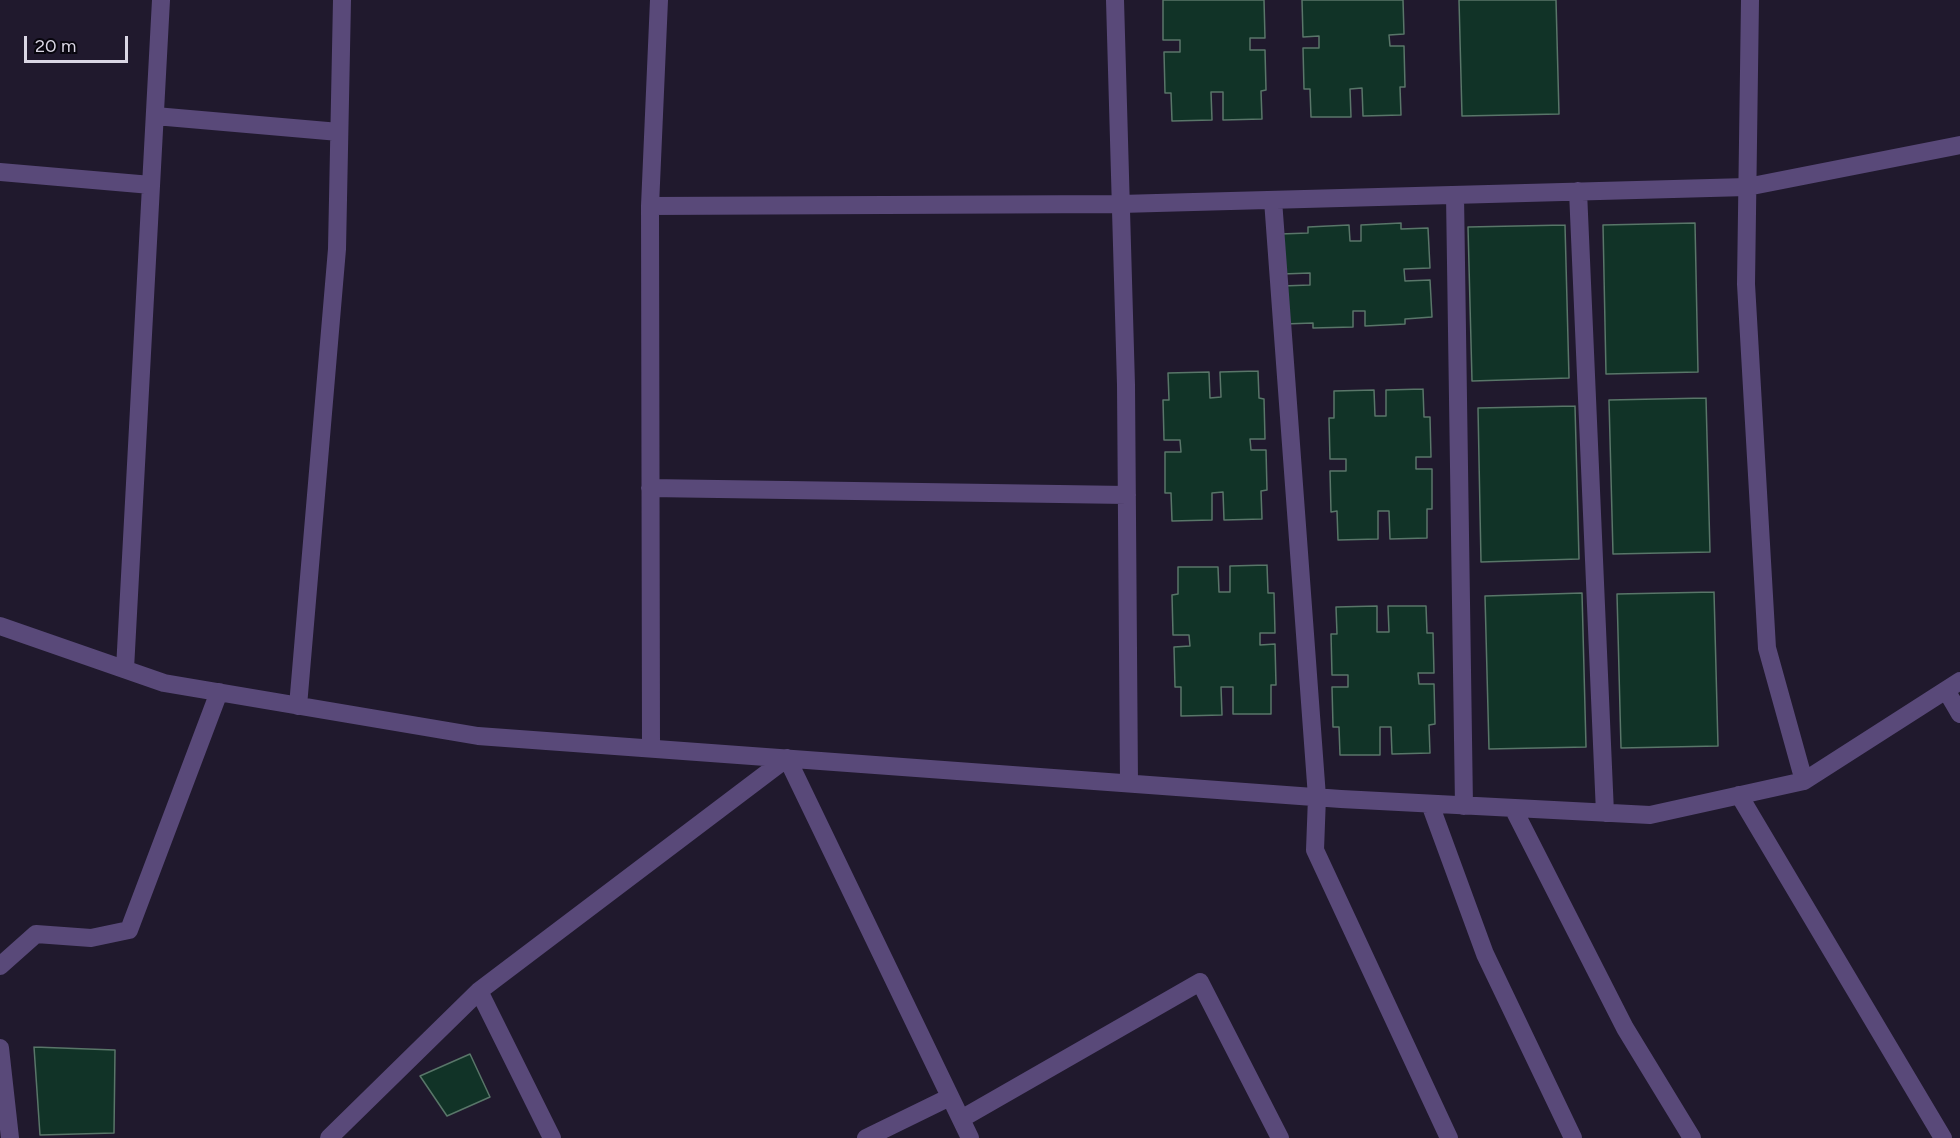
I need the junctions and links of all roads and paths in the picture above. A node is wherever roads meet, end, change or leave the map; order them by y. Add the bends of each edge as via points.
1 (161, 0) edge
2 (342, 0) edge
3 (659, 0) edge
4 (1115, 0) edge
5 (1750, 0) edge
6 (155, 116) junction
7 (339, 132) junction
8 (1960, 145) edge
9 (0, 172) edge
10 (151, 185) junction
11 (1747, 187) junction
12 (1578, 191) junction
13 (1455, 195) junction
14 (1273, 200) junction
15 (1120, 204) junction
16 (650, 206) junction
17 (650, 488) junction
18 (1127, 495) junction
19 (0, 626) edge
20 (125, 669) junction
21 (1953, 685) edge
22 (219, 692) junction
23 (298, 706) junction
24 (1960, 714) edge
25 (651, 748) junction
26 (787, 758) junction
27 (1804, 781) junction
28 (1129, 783) junction
29 (1739, 795) junction
30 (1317, 797) junction
31 (1430, 804) junction
32 (1464, 806) junction
33 (1513, 808) junction
34 (1605, 813) junction
35 (0, 966) edge
36 (479, 991) junction
37 (0, 1048) edge
38 (950, 1097) junction
39 (961, 1119) junction
40 (10, 1138) edge
41 (329, 1138) edge
42 (552, 1138) edge
43 (866, 1138) edge
44 (970, 1138) edge
45 (1280, 1138) edge
46 (1449, 1138) edge
47 (1573, 1138) edge
48 (1692, 1138) edge
49 (1943, 1138) edge

1 - 6 street
2 - 7 street
3 - 16 street
4 - 15 street
5 - 11 street
6 - 7 street
6 - 10 street
7 - 23 street via 337,249
8 - 11 street
9 - 10 street
10 - 20 street
11 - 12 street
11 - 27 street via 1746,284 1767,648
12 - 13 street
12 - 34 street
13 - 14 street
13 - 32 street
14 - 15 street
14 - 30 street
15 - 16 street
15 - 18 street
16 - 17 street
17 - 18 street
17 - 25 street
18 - 28 street
19 - 20 street
20 - 22 street via 164,683
21 - 24 street
21 - 27 street
22 - 23 street
22 - 35 street via 129,930 91,938 36,934
23 - 25 street via 478,736
25 - 26 street
26 - 28 street
26 - 36 street
26 - 38 street
27 - 29 street
28 - 30 street
29 - 34 street via 1650,815
29 - 49 street
30 - 31 street
30 - 46 street via 1315,850
31 - 32 street
31 - 47 street via 1485,954
32 - 33 street
33 - 34 street
33 - 48 street via 1624,1028
36 - 41 street
36 - 42 street
37 - 40 street
38 - 39 street
38 - 43 street
39 - 44 street
39 - 45 street via 1200,982

